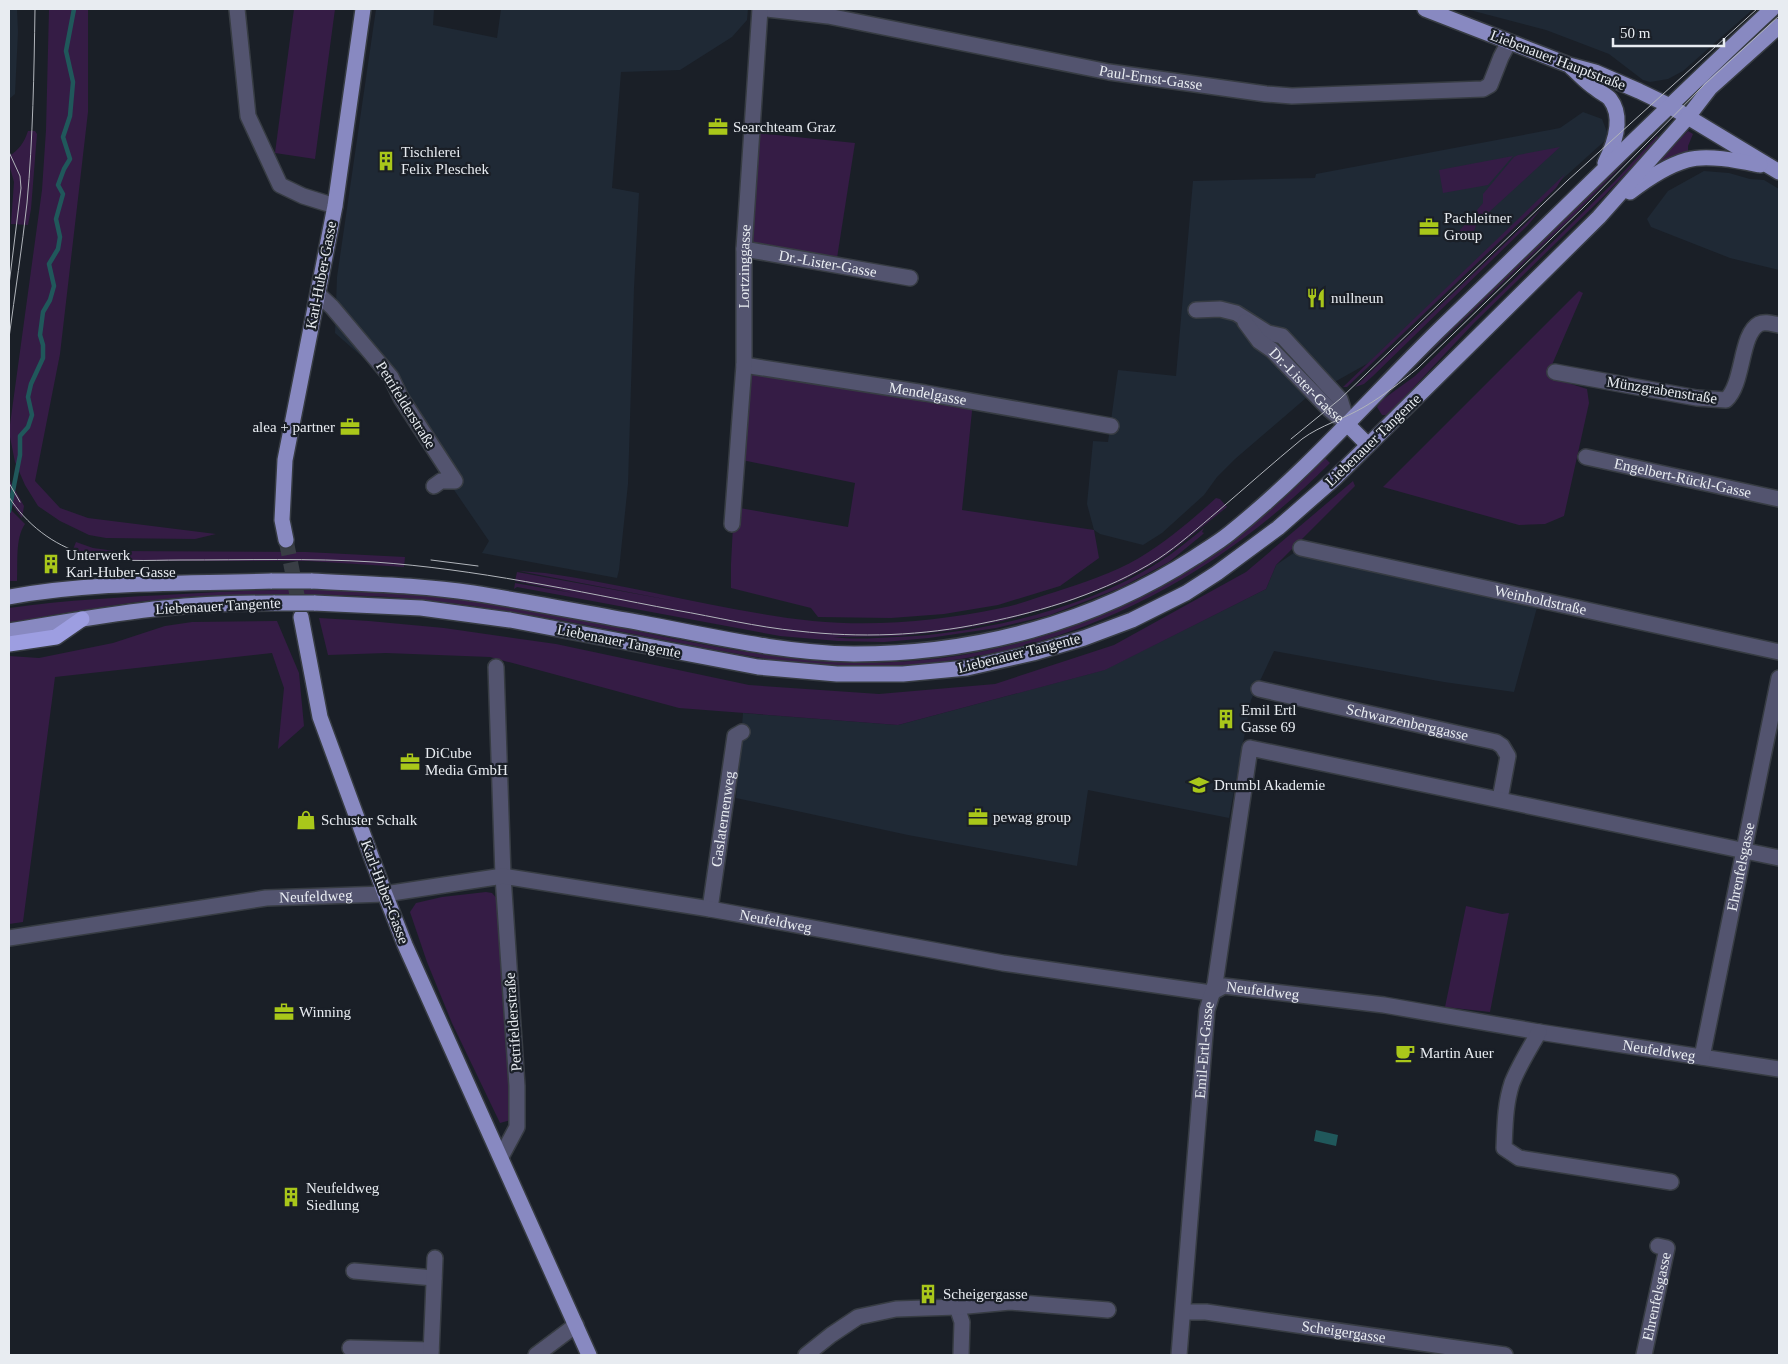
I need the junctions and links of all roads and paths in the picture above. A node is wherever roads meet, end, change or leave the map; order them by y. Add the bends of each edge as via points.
1 (236, 9) edge
2 (362, 9) edge
3 (760, 9) edge
4 (767, 9) edge
5 (1425, 9) edge
6 (1772, 9) edge
7 (1779, 26) edge
8 (1509, 42) junction
9 (1569, 65) junction
10 (1668, 105) junction
11 (1687, 118) junction
12 (1775, 169) edge
13 (1600, 173) junction
14 (335, 206) junction
15 (1599, 217) junction
16 (744, 249) junction
17 (910, 278) dead end
18 (318, 294) junction
19 (1196, 310) dead end
20 (1779, 325) edge
21 (744, 364) junction
22 (1555, 372) dead end
23 (1348, 425) junction
24 (1111, 426) dead end
25 (1368, 445) junction
26 (1586, 457) dead end
27 (434, 486) dead end
28 (1779, 499) edge
29 (732, 524) dead end
30 (286, 540) tunnel mouth
31 (1301, 548) dead end
32 (9, 590) edge
33 (30, 593) junction
34 (9, 597) edge
35 (301, 617) tunnel mouth
36 (82, 618) junction
37 (9, 631) edge
38 (9, 644) edge
39 (1779, 652) edge
40 (496, 667) dead end
41 (1779, 678) edge
42 (1259, 689) dead end
43 (742, 732) dead end
44 (1500, 799) junction
45 (1744, 852) junction
46 (1779, 858) edge
47 (503, 876) junction
48 (385, 894) junction
49 (710, 909) junction
50 (9, 938) edge
51 (1211, 993) junction
52 (1539, 1032) junction
53 (1702, 1056) junction
54 (1779, 1069) edge
55 (501, 1157) junction
56 (1671, 1182) dead end
57 (1658, 1246) dead end
58 (434, 1258) dead end
59 (354, 1271) dead end
60 (434, 1278) junction
61 (957, 1307) junction
62 (1108, 1310) dead end
63 (1183, 1312) junction
64 (576, 1325) junction
65 (350, 1348) dead end
66 (821, 1349) edge
67 (431, 1353) edge
68 (536, 1355) edge
69 (589, 1355) edge
70 (806, 1355) edge
71 (961, 1355) edge
72 (1179, 1355) edge
73 (1505, 1355) edge
74 (1644, 1355) edge

1 - 14 street via 248,116 280,185
2 - 14 main road, Karl-Huber-Gasse
3 - 16 street, Lortzinggasse
4 - 8 street, Paul-Ernst-Gasse via 828,16 1110,72 1292,96 1483,89 1490,85
5 - 8 main road, Liebenauer Hauptstraße
6 - 10 main road, Liebenauer Tangente
7 - 11 main road, Liebenauer Tangente via 1710,88
8 - 9 main road, Liebenauer Hauptstraße
9 - 10 main road, Liebenauer Hauptstraße via 1595,72
9 - 13 main road via 1610,98 1615,109 1612,148
10 - 11 main road, Liebenauer Hauptstraße
10 - 13 main road, Liebenauer Tangente
11 - 12 main road
11 - 15 main road, Liebenauer Tangente
12 - 15 main road via 1728,159 1687,160 1652,175
13 - 23 main road, Liebenauer Tangente via 1384,385
14 - 18 main road, Karl-Huber-Gasse
15 - 25 main road, Liebenauer Tangente
16 - 17 street, Dr.-Lister-Gasse
16 - 21 street, Lortzinggasse
18 - 27 street, Petrifelderstraße via 392,377 401,398 455,481 441,481
18 - 30 main road, Karl-Huber-Gasse via 286,460 282,520
19 - 23 street, Dr.-Lister-Gasse via 1220,309 1241,316 1260,342
20 - 22 street, Münzgrabenstraße via 1759,324 1750,335 1734,389 1726,400 1697,398
21 - 24 street, Mendelgasse
21 - 29 street, Lortzinggasse
23 - 25 main road
23 - 33 main road, Liebenauer Tangente, bridge via 1227,536 1173,571 1073,618 1022,634 939,649 854,654 762,646 472,593 406,586 272,581 149,584
25 - 36 main road, Liebenauer Tangente, bridge via 1278,528 1186,593 1132,620 1084,638 967,668 904,674 837,674 768,668 510,620 421,608 314,603 220,604
26 - 28 street, Engelbert-Rückl-Gasse
31 - 39 street, Weinholdstraße
32 - 33 main road
33 - 34 main road, Liebenauer Tangente
35 - 48 main road, Karl-Huber-Gasse via 320,717
36 - 37 main road, Liebenauer Tangente
36 - 38 highway via 56,637
40 - 47 street, Petrifelderstraße
41 - 45 street, Ehrenfelsgasse
42 - 44 street, Schwarzenberggasse via 1496,742 1508,756
43 - 49 street, Gaslaternenweg via 735,736
44 - 45 street
44 - 51 street, Emil-Ertl-Gasse via 1250,748 1216,984
45 - 46 street
45 - 53 street, Ehrenfelsgasse
47 - 48 street, Neufeldweg
47 - 49 street, Neufeldweg
47 - 55 street, Petrifelderstraße via 517,1127
48 - 50 street, Neufeldweg via 266,898
48 - 55 main road, Karl-Huber-Gasse
49 - 51 street, Neufeldweg via 1002,963
51 - 52 street, Neufeldweg via 1224,986 1234,987 1384,1005
51 - 63 street, Emil-Ertl-Gasse
52 - 53 street, Neufeldweg
52 - 56 street via 1512,1084 1504,1148 1519,1158
53 - 54 street, Neufeldweg
55 - 64 main road
57 - 74 street, Ehrenfelsgasse via 1667,1248
58 - 60 street
59 - 60 street
60 - 67 street
61 - 62 street via 1010,1302
61 - 66 street via 896,1309 858,1317
61 - 71 street via 962,1322
63 - 72 street, Emil-Ertl-Gasse
63 - 73 street, Scheigergasse via 1206,1312
64 - 68 street
64 - 69 main road
65 - 67 street
66 - 70 street

